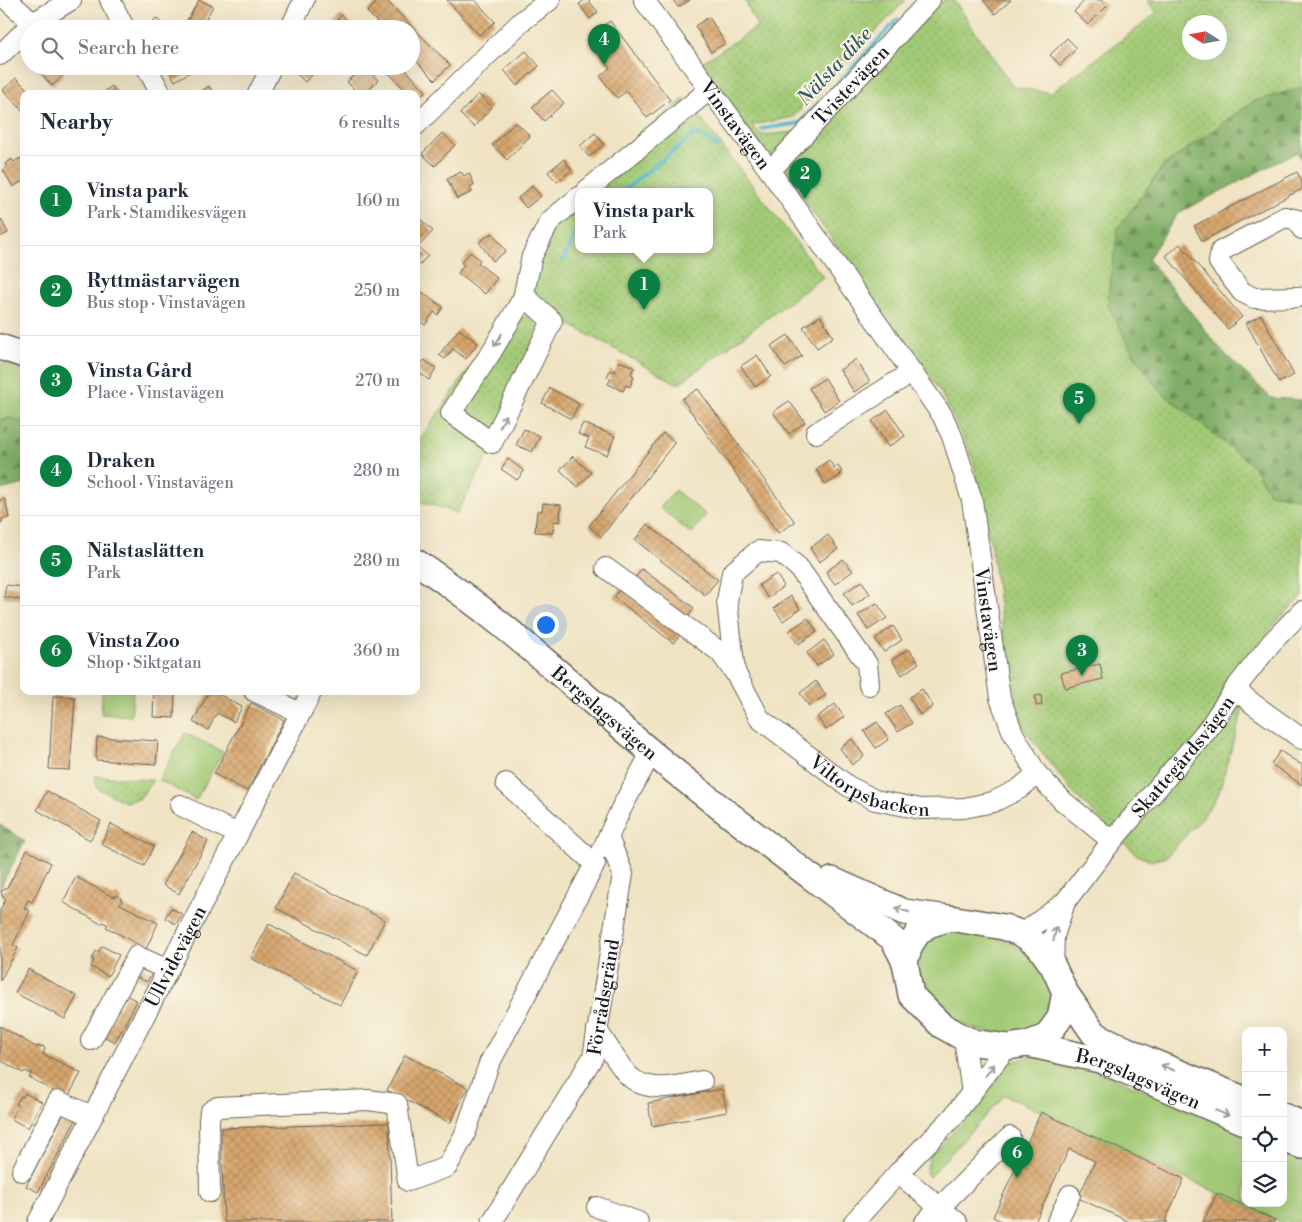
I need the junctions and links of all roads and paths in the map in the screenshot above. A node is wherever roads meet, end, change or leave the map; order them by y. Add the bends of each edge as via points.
1 (7, 0) edge
2 (71, 0) edge
3 (110, 0) edge
4 (304, 0) edge
5 (550, 0) edge
6 (644, 0) edge
7 (930, 0) edge
8 (30, 20) edge
9 (38, 20) edge
10 (120, 20) edge
11 (294, 20) edge
12 (20, 36) edge
13 (0, 55) edge
14 (151, 75) edge
15 (268, 75) edge
16 (159, 90) edge
17 (260, 90) edge
18 (709, 90) junction
19 (420, 121) edge
20 (770, 171) junction
21 (590, 188) edge
22 (575, 200) edge
23 (1302, 229) edge
24 (523, 298) junction
25 (1301, 299) edge
26 (0, 347) edge
27 (20, 354) edge
28 (912, 372) junction
29 (816, 433) dead end
30 (420, 565) edge
31 (606, 568) dead end
32 (1302, 611) edge
33 (736, 674) junction
34 (869, 685) dead end
35 (1235, 689) junction
36 (262, 695) edge
37 (310, 695) edge
38 (300, 713) junction
39 (1302, 739) edge
40 (652, 753) junction
41 (1037, 774) junction
42 (506, 783) dead end
43 (180, 805) dead end
44 (238, 834) junction
45 (608, 837) junction
46 (1112, 841) junction
47 (595, 864) junction
48 (795, 864) junction
49 (1064, 902) junction
50 (950, 918) junction
51 (1022, 934) junction
52 (905, 962) junction
53 (1053, 966) junction
54 (168, 970) junction
55 (1065, 992) junction
56 (597, 1030) junction
57 (964, 1038) junction
58 (91, 1040) dead end
59 (1018, 1045) junction
60 (702, 1081) dead end
61 (972, 1093) junction
62 (1242, 1098) edge
63 (92, 1116) junction
64 (1285, 1117) edge
65 (1242, 1121) edge
66 (1302, 1124) edge
67 (1010, 1137) dead end
68 (1287, 1140) edge
69 (1302, 1146) edge
70 (22, 1171) dead end
71 (898, 1173) junction
72 (210, 1192) dead end
73 (1070, 1195) dead end
74 (597, 1207) dead end
75 (932, 1215) edge
76 (38, 1222) edge
77 (492, 1222) edge
78 (638, 1222) edge
79 (854, 1222) edge
80 (957, 1222) edge
81 (1058, 1222) edge

1 - 8 street
2 - 9 street
3 - 10 street
4 - 11 street
5 - 19 street via 522,22
6 - 18 street, Vinstavägen
7 - 20 street, Tvistevägen
12 - 13 street
14 - 16 street
15 - 17 street
18 - 20 street, Vinstavägen
18 - 21 street
20 - 28 street, Vinstavägen
22 - 24 street via 550,221 532,256
23 - 25 street via 1298,220 1285,217 1220,251 1219,262 1242,292 1254,298
24 -> 24 street via 451,413 492,443 552,321
26 - 27 main road
28 - 29 street
28 - 41 street, Vinstavägen via 942,415 962,464 972,500 1000,698 1013,733
30 - 40 main road, Bergslagsvägen via 499,623
31 - 33 street, Viltorpsbacken via 720,652
32 - 35 street, Skattegårdsvägen via 1272,642
33 - 34 street, Viltorpsbacken via 727,601 732,573 758,551 782,553 798,567 867,664
33 - 41 street, Viltorpsbacken via 760,719 848,786 874,800 920,809 964,808 993,802 1019,790
35 - 39 street
35 - 46 street, Skattegårdsvägen via 1208,729
36 - 38 street
37 - 38 street, Ullvidevägen
38 - 44 street, Ullvidevägen
40 - 45 street
40 - 48 main road, Bergslagsvägen
41 - 46 street, Vinstavägen via 1064,802
42 - 47 street
43 - 44 street
44 - 54 street, Ullvidevägen
45 - 47 street
45 - 56 street, Förrådsgränd via 623,874
46 - 49 street, Skattegårdsvägen
47 - 72 street via 490,1064 466,1134 447,1167 408,1181 397,1104 368,1100 217,1107 210,1112 209,1120
50 -> 48 main road, Bergslagsvägen via 904,912
48 - 52 main road, Bergslagsvägen via 893,939
49 - 51 street, Skattegårdsvägen
53 -> 49 street, Skattegårdsvägen via 1054,936
50 - 51 main road, Bergslagsvägen via 1004,927
50 - 52 main road, Bergslagsvägen via 928,925 918,933
51 - 53 main road, Bergslagsvägen via 1039,946
52 - 57 main road, Bergslagsvägen via 911,995 941,1025
53 - 55 main road, Bergslagsvägen
54 - 58 street via 136,956
54 - 63 street, Ullvidevägen
55 - 59 main road via 1060,1018 1046,1037
62 -> 55 main road, Bergslagsvägen via 1094,1034
56 - 60 street via 630,1076 646,1084 669,1088
56 - 77 street, Förrådsgränd via 593,1057
57 - 59 main road, Bergslagsvägen via 993,1046
57 - 61 street
61 -> 59 street
59 -> 65 main road, Bergslagsvägen via 1100,1060
61 - 71 street via 940,1132
63 - 70 street via 58,1101
63 - 76 street, Ullvidevägen
64 - 66 main road
67 - 75 street
68 - 69 main road
71 - 75 street
71 - 79 street
73 - 81 street
74 - 78 street
75 - 80 street

